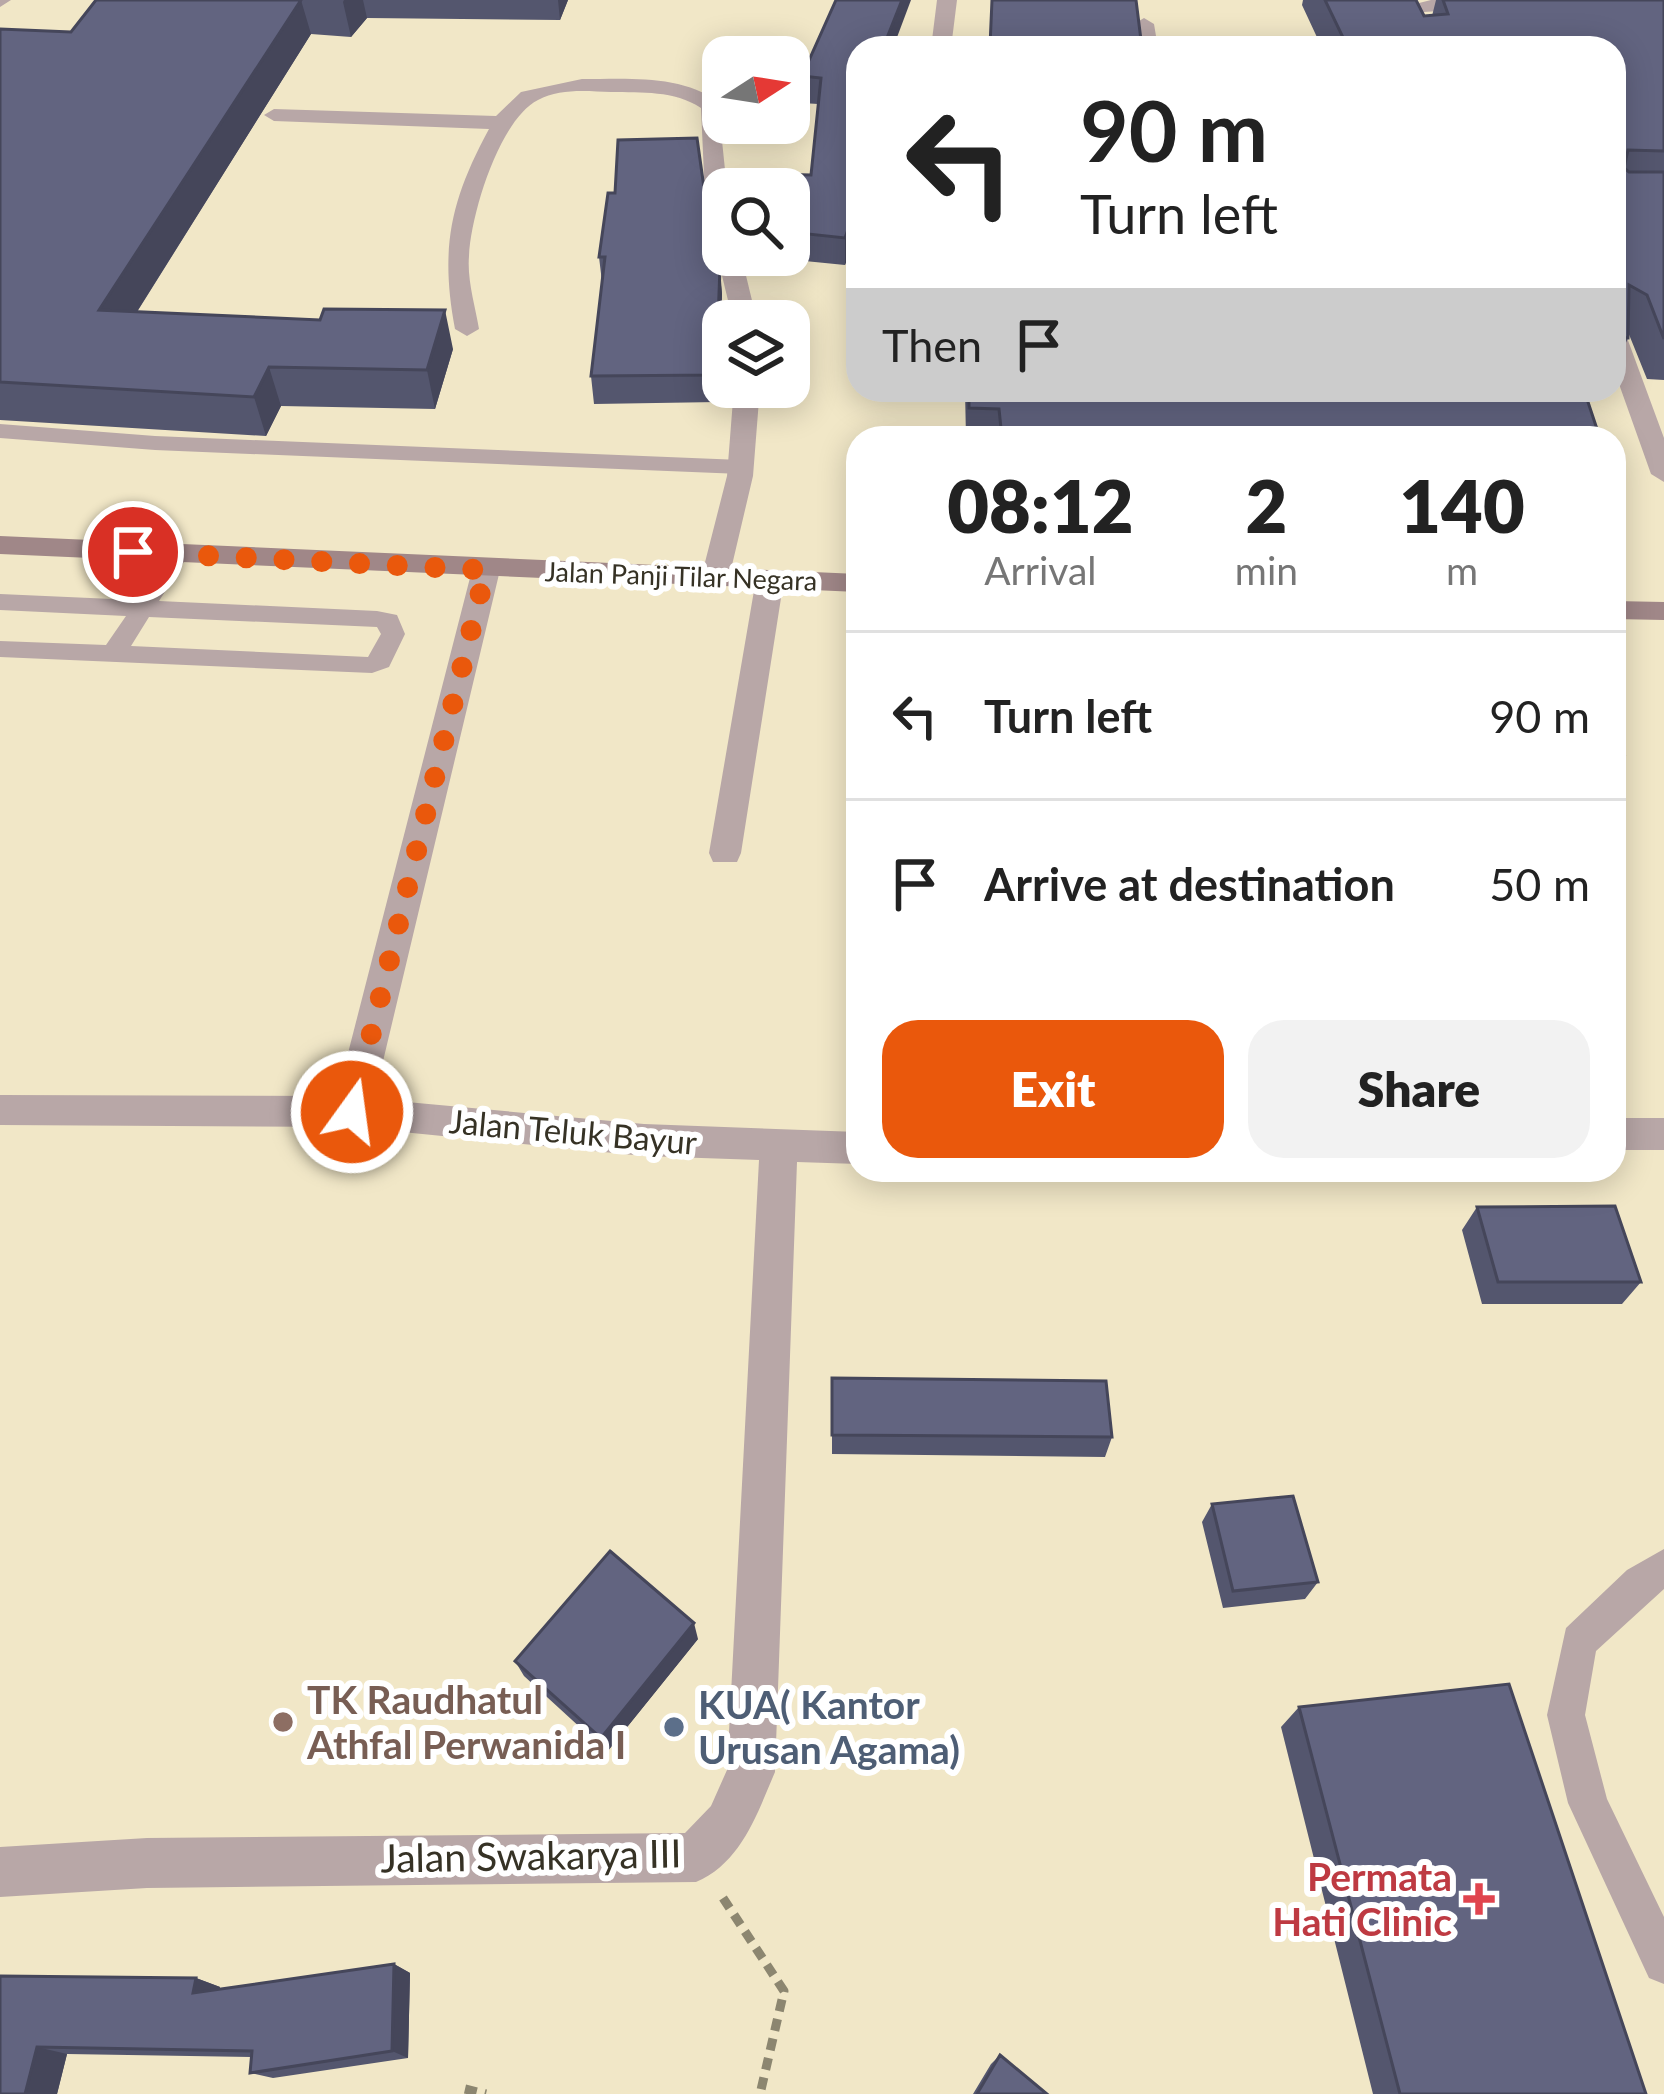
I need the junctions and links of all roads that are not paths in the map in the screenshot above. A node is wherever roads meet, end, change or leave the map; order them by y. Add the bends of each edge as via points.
1 (947, 1) edge
2 (1500, 2) edge
3 (1144, 24) edge
4 (943, 36) edge
5 (1146, 36) edge
6 (1420, 36) edge
7 (274, 115) dead end
8 (504, 123) junction
9 (714, 168) edge
10 (467, 329) dead end
11 (1626, 368) edge
12 (745, 408) edge
13 (0, 431) edge
14 (741, 467) junction
15 (1664, 474) edge
16 (0, 545) edge
17 (177, 554) junction
18 (486, 570) junction
19 (715, 578) junction
20 (770, 579) junction
21 (846, 582) edge
22 (0, 602) edge
23 (143, 607) junction
24 (1626, 610) edge
25 (1664, 611) edge
26 (0, 649) edge
27 (114, 653) junction
28 (725, 853) dead end
29 (0, 1110) edge
30 (352, 1112) junction
31 (1626, 1134) edge
32 (1664, 1134) edge
33 (779, 1147) junction
34 (846, 1148) edge
35 (1664, 1568) edge
36 (0, 1871) edge
37 (1664, 1963) edge

1 - 4 street
2 - 6 street via 1414,6
3 - 5 street
7 - 8 street
8 - 9 street via 518,103 572,84 696,94 711,106
8 - 10 street via 469,197 457,256
11 - 15 street
12 - 14 street
13 - 14 lane
14 - 19 street
16 - 17 main road, Jalan Panji Tilar Negara
17 - 18 main road, Jalan Panji Tilar Negara
17 - 23 lane
18 - 19 main road, Jalan Panji Tilar Negara
18 - 30 street
19 - 20 main road, Jalan Panji Tilar Negara
20 - 21 main road, Jalan Panji Tilar Negara
20 - 28 street
22 - 23 lane
23 - 27 lane
23 - 27 lane via 377,619 388,621 393,634 372,665
24 - 25 main road
26 - 27 lane
29 - 30 street, Jalan Teluk Bayur
30 - 33 street, Jalan Teluk Bayur
31 - 32 street
33 - 34 street, Jalan Teluk Bayur
33 - 36 street, Jalan Swakarya III via 752,1772 728,1823 696,1857
35 - 37 lane via 1579,1641 1566,1714 1588,1803

